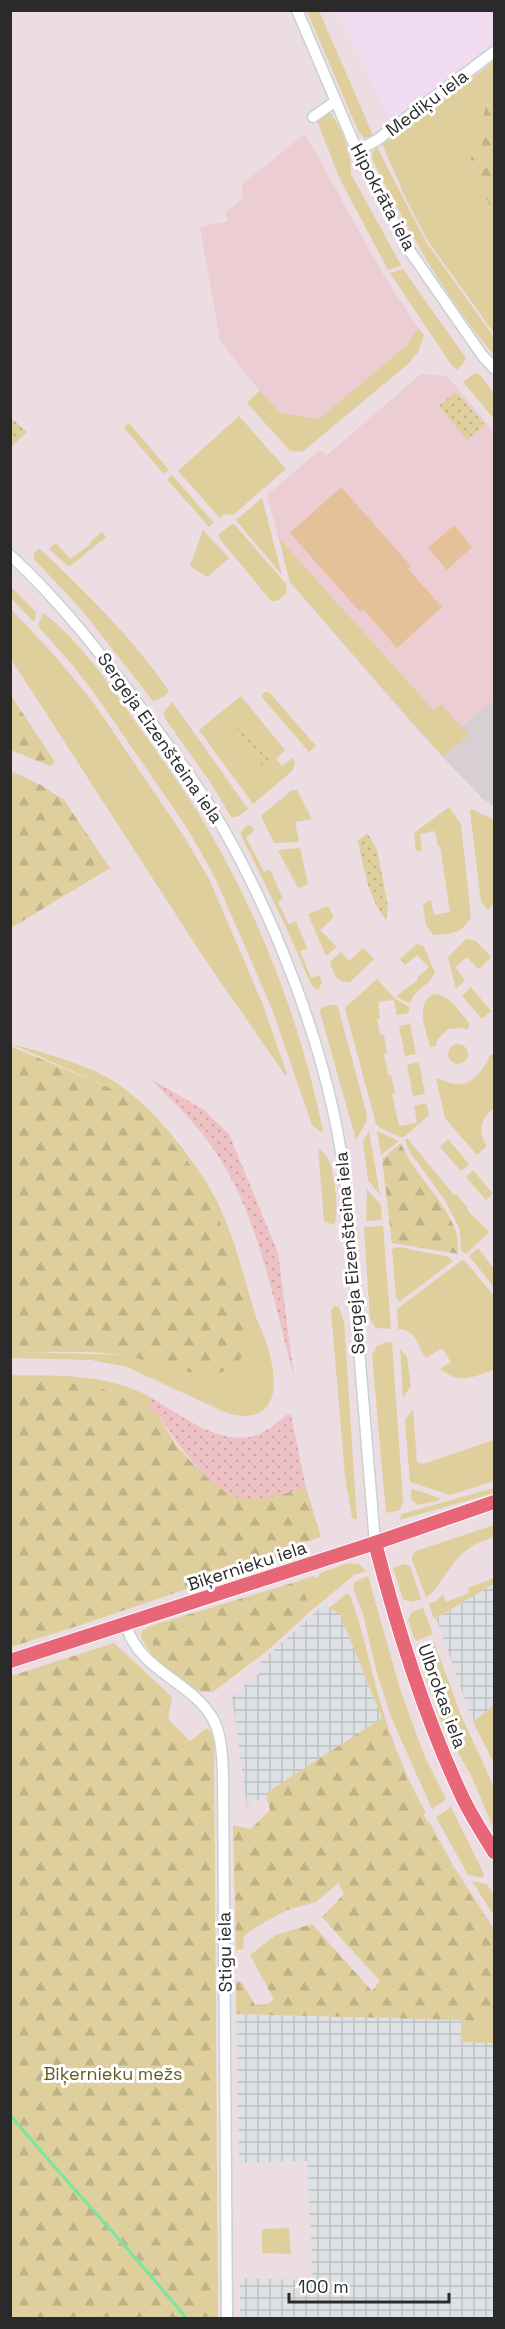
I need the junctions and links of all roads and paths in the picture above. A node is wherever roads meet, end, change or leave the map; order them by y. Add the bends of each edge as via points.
1 (297, 10) edge
2 (495, 52) edge
3 (336, 101) junction
4 (314, 117) dead end
5 (357, 151) junction
6 (495, 368) edge
7 (10, 555) edge
8 (495, 1502) edge
9 (375, 1543) junction
10 (126, 1624) junction
11 (10, 1661) edge
12 (495, 1852) edge
13 (228, 2319) edge

1 - 3 street, Hipokrāta iela
2 - 5 street, Mediķu iela
3 - 4 street
3 - 5 street, Hipokrāta iela
5 - 6 street, Hipokrāta iela via 407,247
7 - 9 street, Sergeja Eizenšteina iela via 96,648 201,793 246,872 303,1006 331,1103 350,1214
8 - 9 main road, Biķernieku iela
9 - 10 main road, Biķernieku iela
9 - 12 main road, Ulbrokas iela via 429,1720 461,1795
10 - 11 main road, Biķernieku iela
10 - 13 street, Stigu iela via 142,1655 209,1712 219,1731

